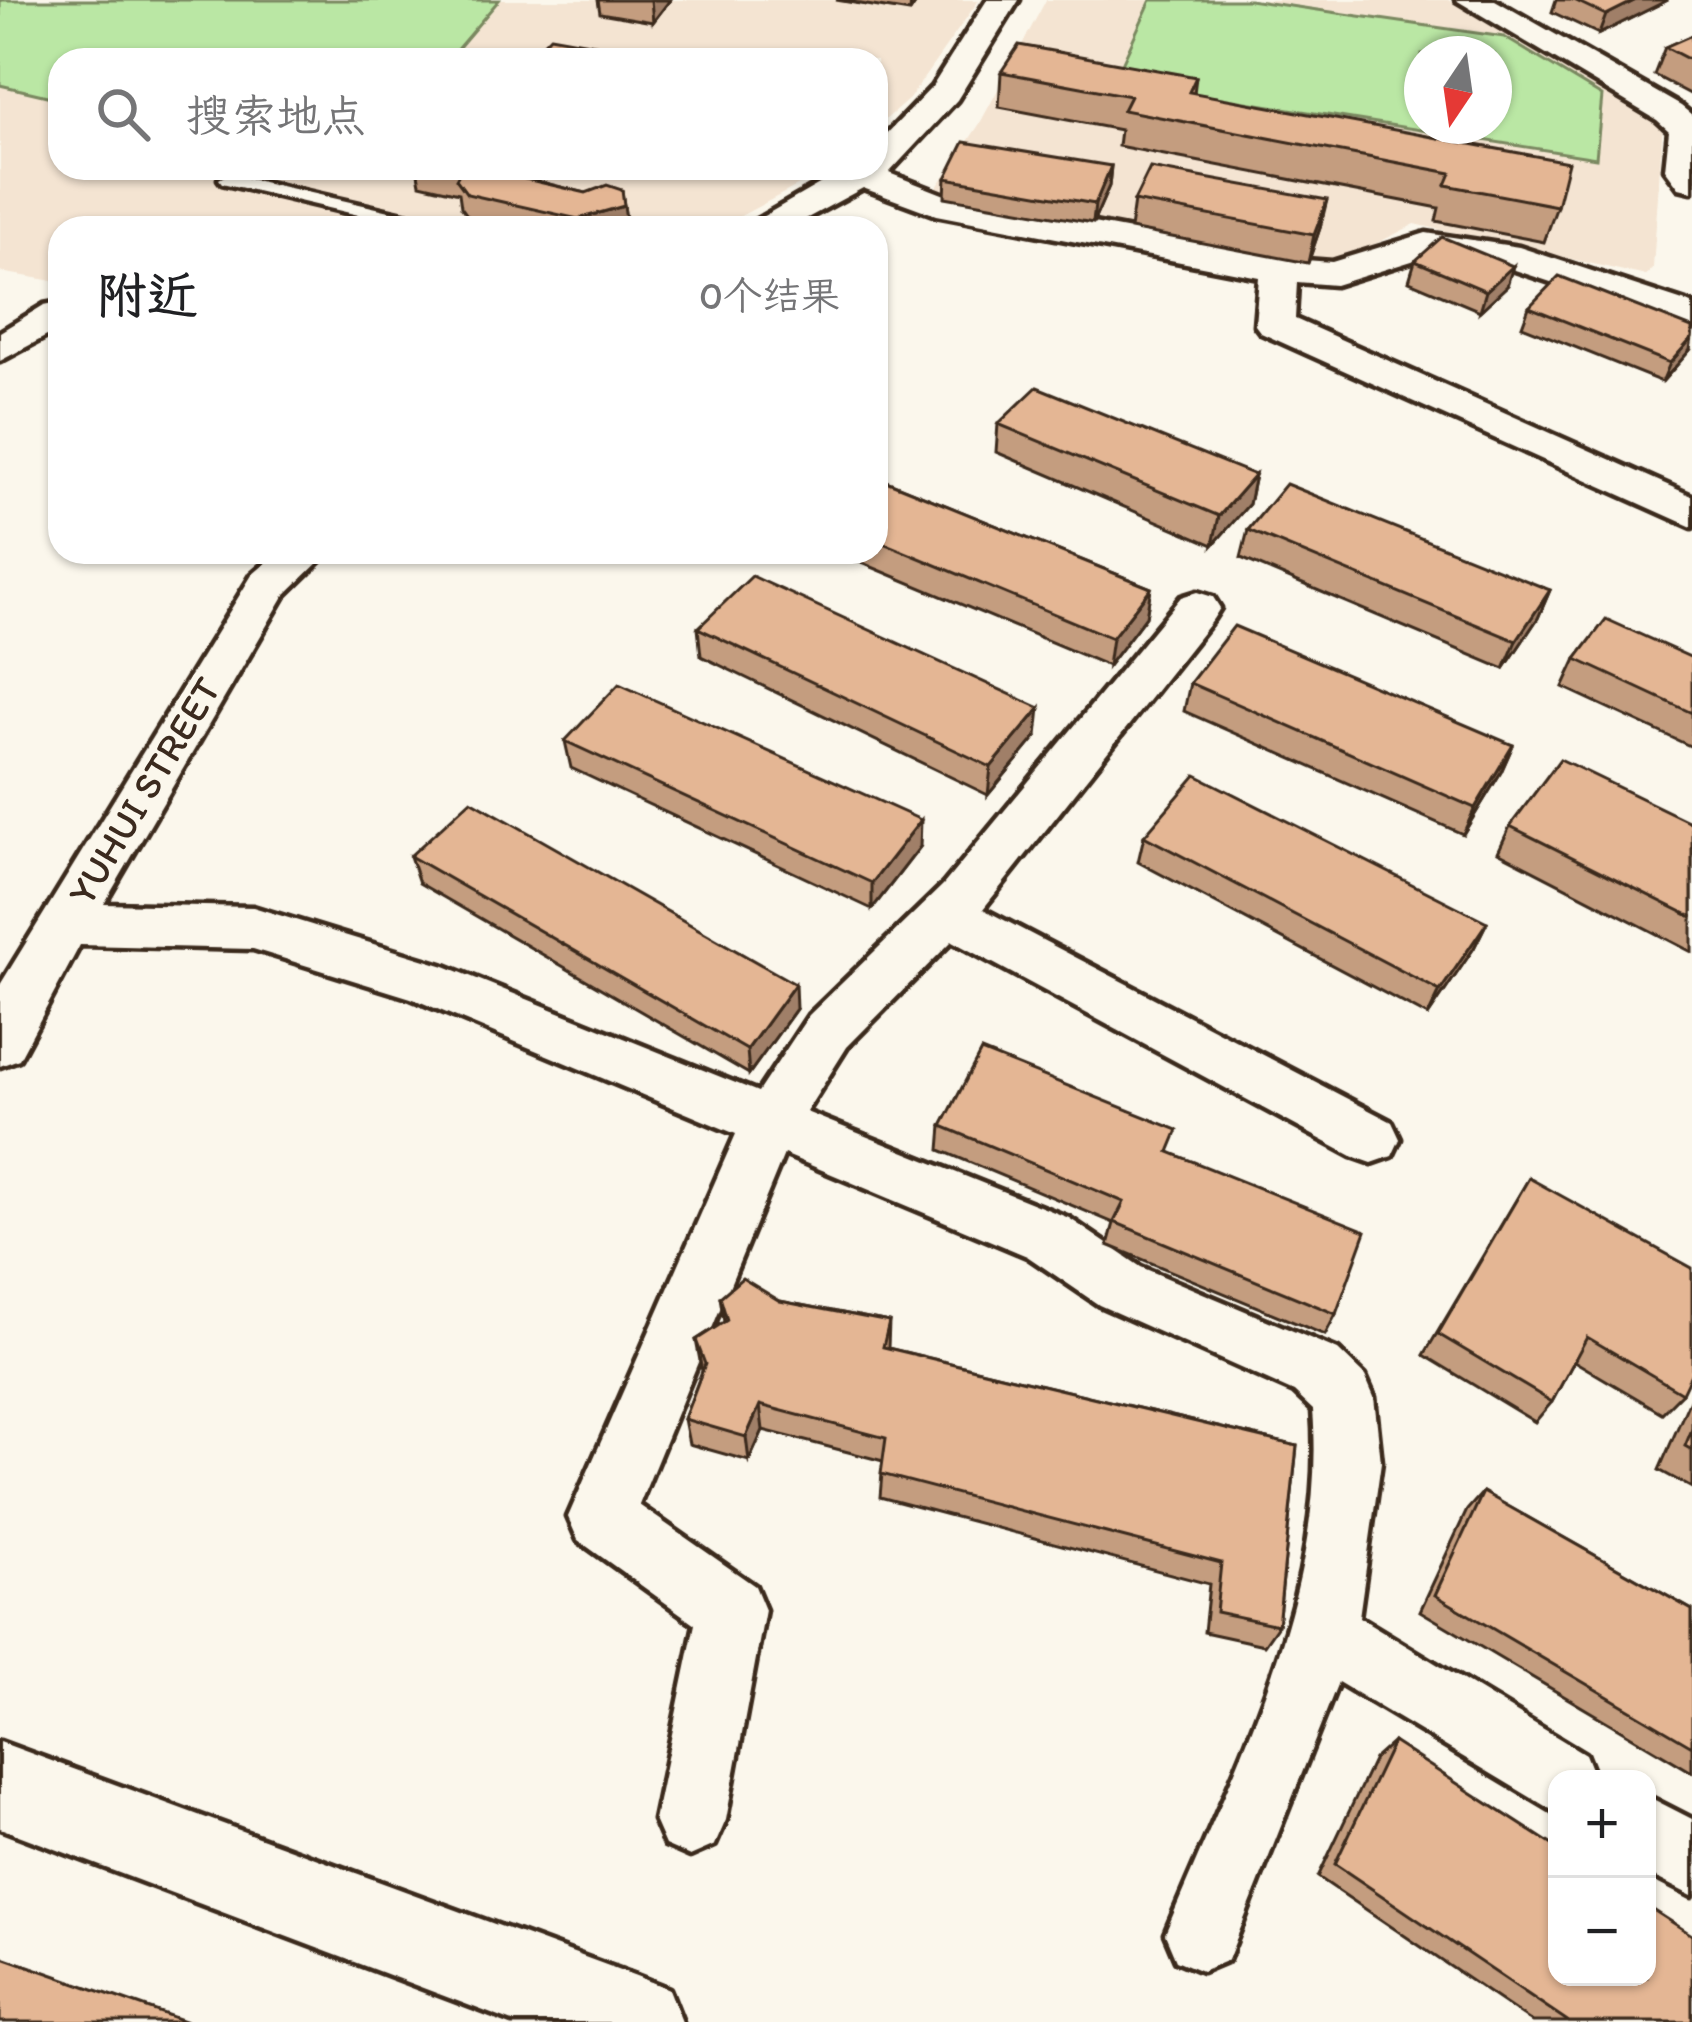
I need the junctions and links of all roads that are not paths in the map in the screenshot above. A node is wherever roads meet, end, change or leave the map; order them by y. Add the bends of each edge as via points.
1 (1003, 0) edge
2 (1472, 0) edge
3 (1690, 131) edge
4 (888, 153) edge
5 (888, 178) edge
6 (232, 180) edge
7 (853, 180) edge
8 (1692, 180) edge
9 (387, 216) edge
10 (784, 216) edge
11 (1279, 269) junction
12 (48, 314) edge
13 (1692, 316) edge
14 (0, 318) edge
15 (48, 320) edge
16 (0, 350) edge
17 (1692, 513) edge
18 (293, 564) edge
19 (1197, 608) dead end
20 (946, 914) junction
21 (64, 924) junction
22 (0, 1043) edge
23 (770, 1123) junction
24 (1372, 1139) dead end
25 (1323, 1634) junction
26 (1548, 1772) edge
27 (0, 1785) edge
28 (690, 1820) dead end
29 (1656, 1838) edge
30 (1692, 1860) edge
31 (1202, 1934) dead end
32 (636, 2022) edge

1 - 4 street via 945,93
2 - 3 street
3 - 8 street via 1683,169
5 - 11 street via 936,204
6 - 9 lane
7 - 10 street
11 - 13 street via 1335,274 1426,244 1506,255
11 - 17 street via 1276,325
12 - 14 street
15 - 16 street
18 - 21 street, YUHUI STREET via 268,586
19 - 20 street
20 - 23 street via 828,1031
20 - 24 street
21 - 22 street, YUHUI STREET
21 - 23 street via 253,928 426,981
23 - 25 street via 1048,1237 1120,1286 1316,1371 1343,1397 1349,1462
23 - 28 street via 601,1517 731,1610
25 - 26 street
25 - 31 street
27 - 32 street
29 - 30 street

